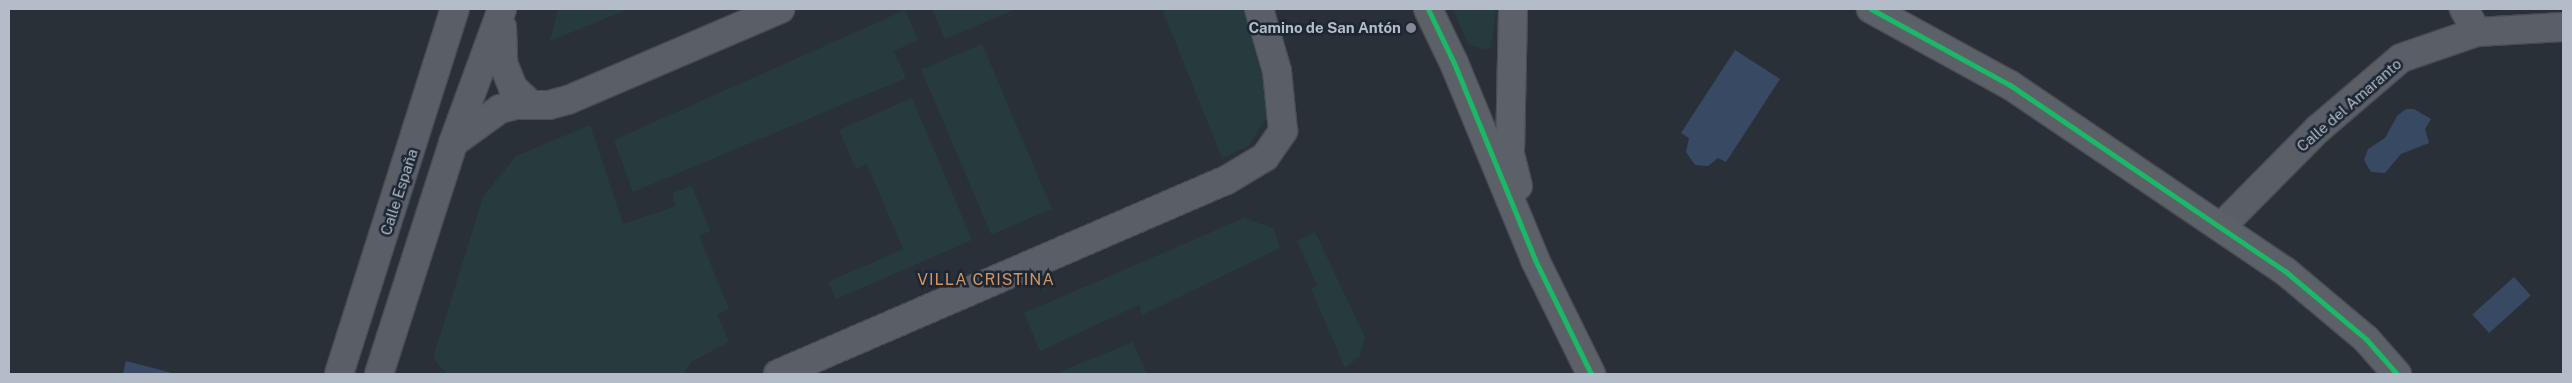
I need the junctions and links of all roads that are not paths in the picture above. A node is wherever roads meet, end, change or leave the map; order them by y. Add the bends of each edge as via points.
1 (455, 9) edge
2 (502, 9) edge
3 (780, 9) edge
4 (1259, 9) edge
5 (1428, 9) edge
6 (1513, 9) edge
7 (1871, 9) edge
8 (2471, 20) edge
9 (2563, 27) edge
10 (531, 105) junction
11 (453, 143) junction
12 (2221, 227) junction
13 (1535, 260) junction
14 (340, 374) edge
15 (379, 374) edge
16 (778, 374) edge
17 (1591, 374) edge
18 (2397, 374) edge

1 - 14 street, Calle España
2 - 10 street via 503,64 513,88
2 - 11 street
3 - 10 street via 568,100
4 - 16 street via 1277,71 1282,131 1265,157 1225,181
5 - 13 main road via 1454,63
6 - 13 main road via 1510,154
7 - 12 main road via 2010,85
8 - 9 street, Calle del Amaranto
8 - 12 street, Calle del Amaranto via 2401,58 2318,130
10 - 11 street via 515,105 500,110
11 - 15 street
12 - 18 main road via 2293,277 2366,339
13 - 17 main road

